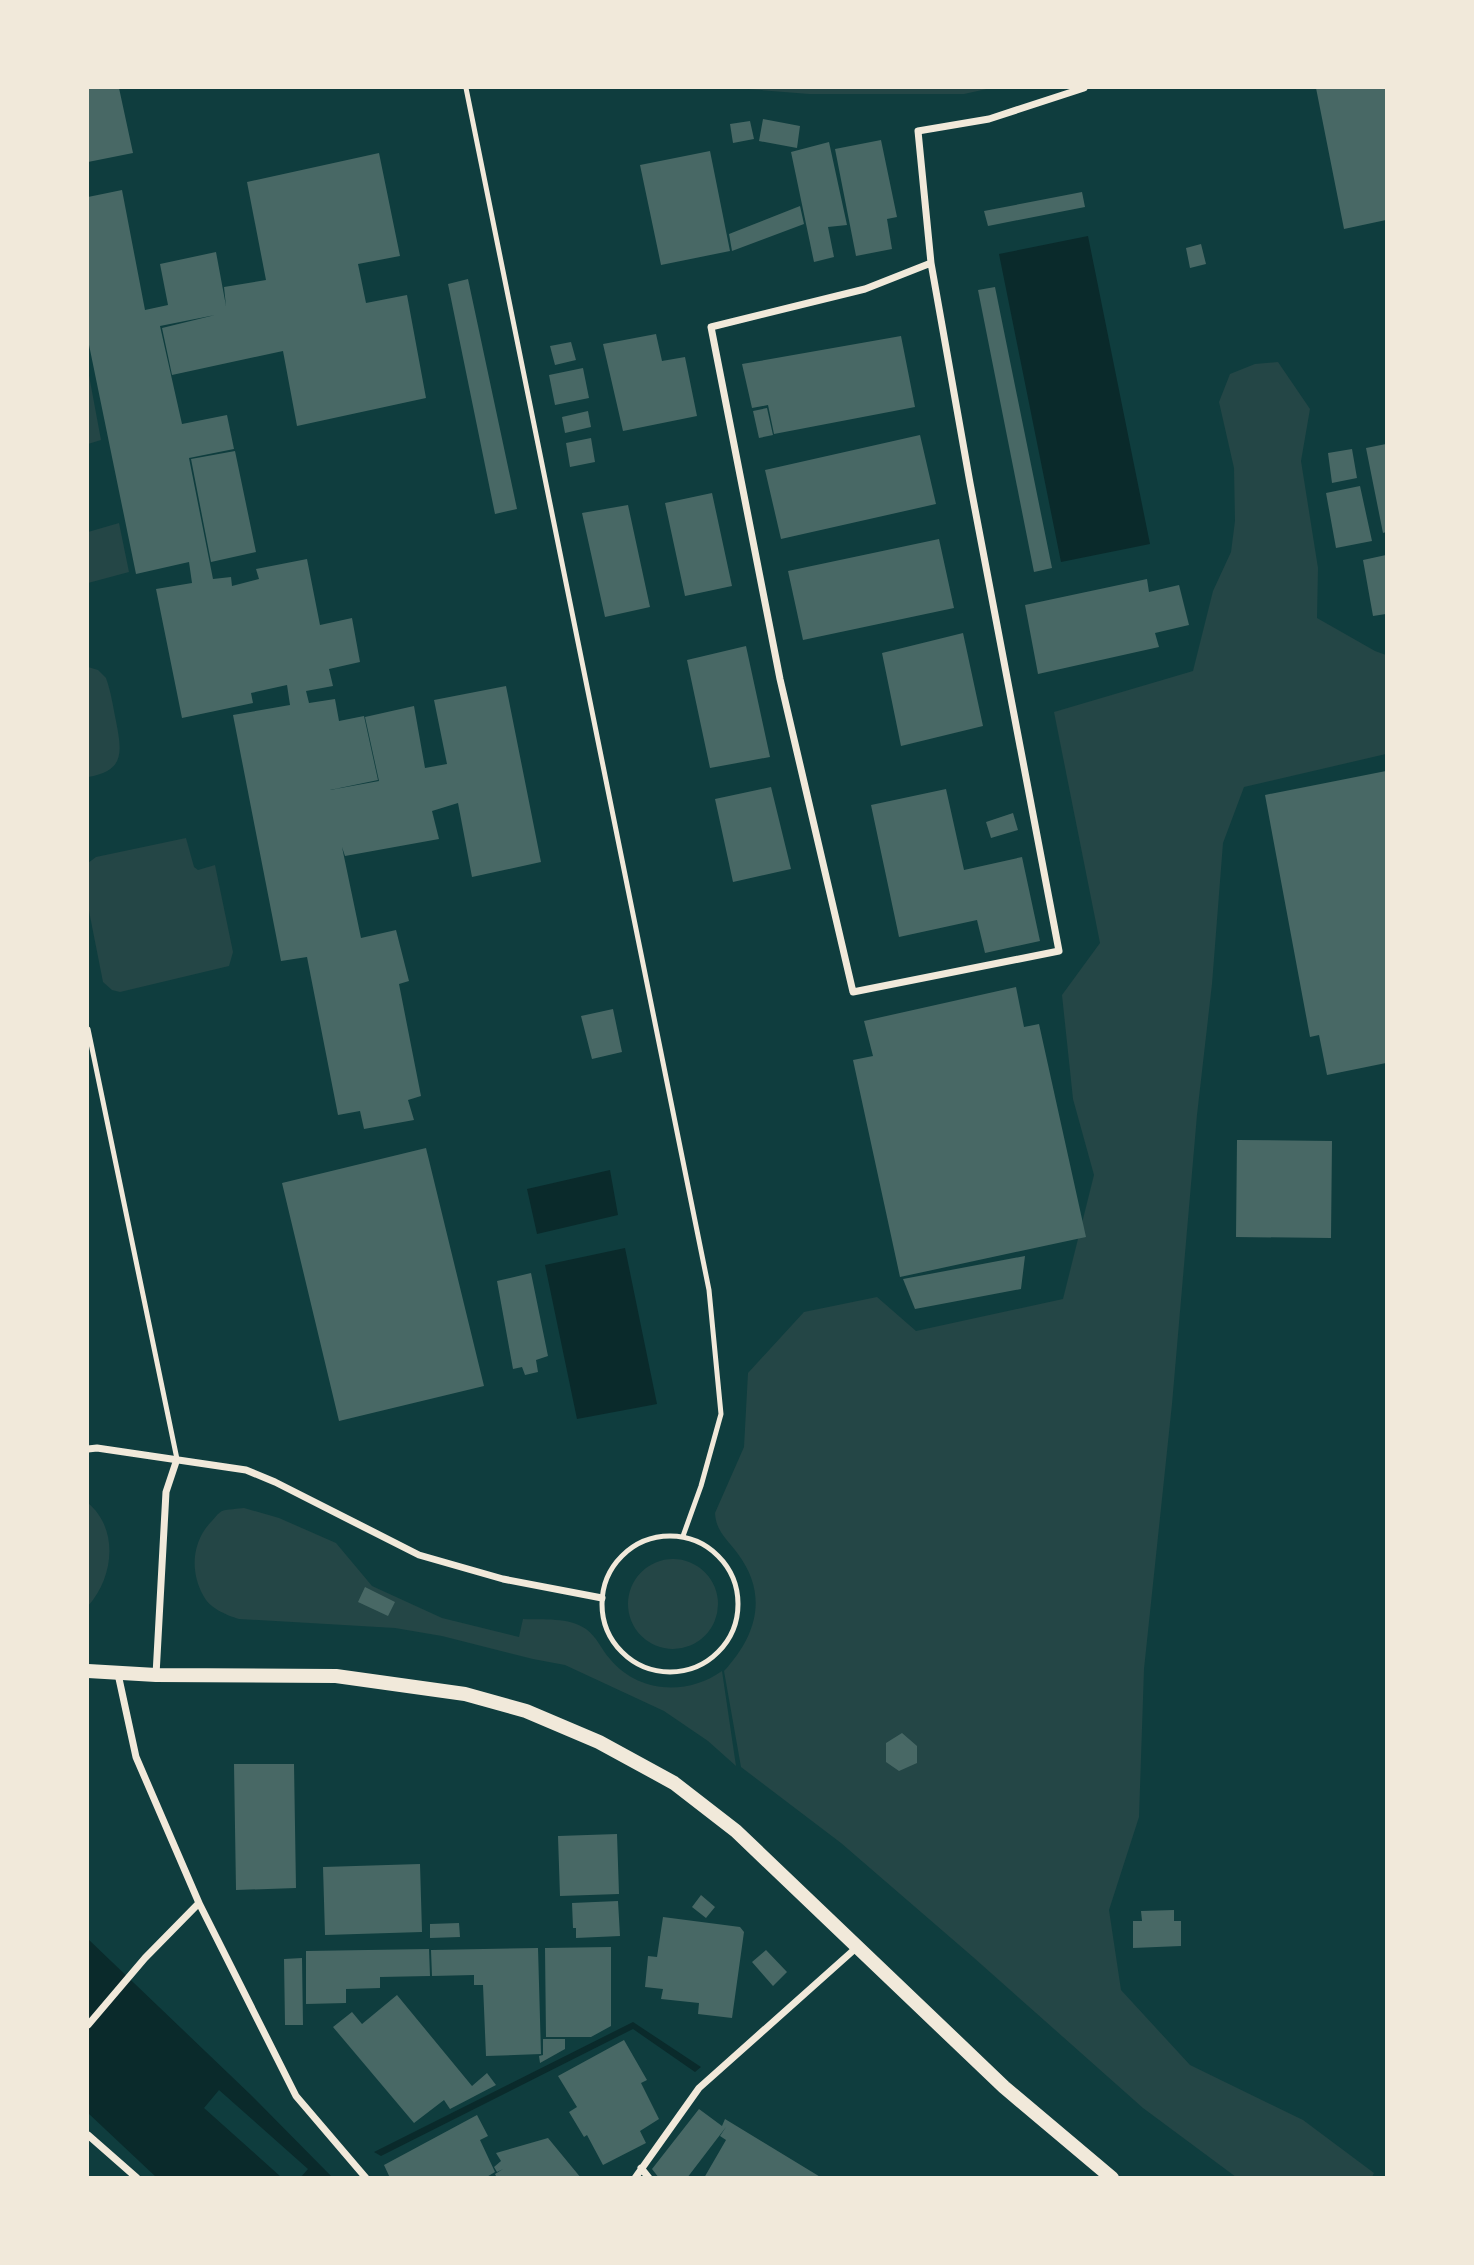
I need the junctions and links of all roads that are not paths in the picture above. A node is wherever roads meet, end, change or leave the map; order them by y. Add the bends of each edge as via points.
1 (466, 88) edge
2 (1084, 88) edge
3 (930, 263) junction
4 (88, 1029) edge
5 (88, 1449) edge
6 (177, 1459) junction
7 (683, 1536) junction
8 (602, 1598) junction
9 (88, 1671) edge
10 (118, 1672) junction
11 (156, 1675) junction
12 (199, 1903) junction
13 (856, 1948) junction
14 (88, 2025) edge
15 (88, 2135) edge
16 (641, 2168) junction
17 (137, 2178) edge
18 (366, 2178) edge
19 (635, 2178) edge
20 (649, 2178) edge
21 (1112, 2178) edge

1 - 7 lane via 709,1290 721,1414
2 - 3 street via 989,119 918,131
3 - 3 street via 865,289 711,327 780,679 853,992 1059,951
4 - 6 lane
5 - 6 street
6 - 8 street via 256,1474 419,1556 503,1579
6 - 11 street via 166,1492
7 - 8 lane via 654,1536 632,1545 615,1562
7 - 8 lane via 700,1541 719,1555 732,1573 738,1594 738,1616 730,1637 716,1654 699,1666 677,1672 655,1671 635,1663 606,1630
9 - 10 main road
10 - 11 main road
10 - 12 street via 136,1757
11 - 13 main road via 336,1675 465,1694 526,1711 599,1741 674,1783 736,1831
12 - 14 street
12 - 18 street via 296,2096
13 - 16 street via 699,2088
13 - 21 main road via 1003,2087
15 - 17 street
16 - 19 street
16 - 20 street

